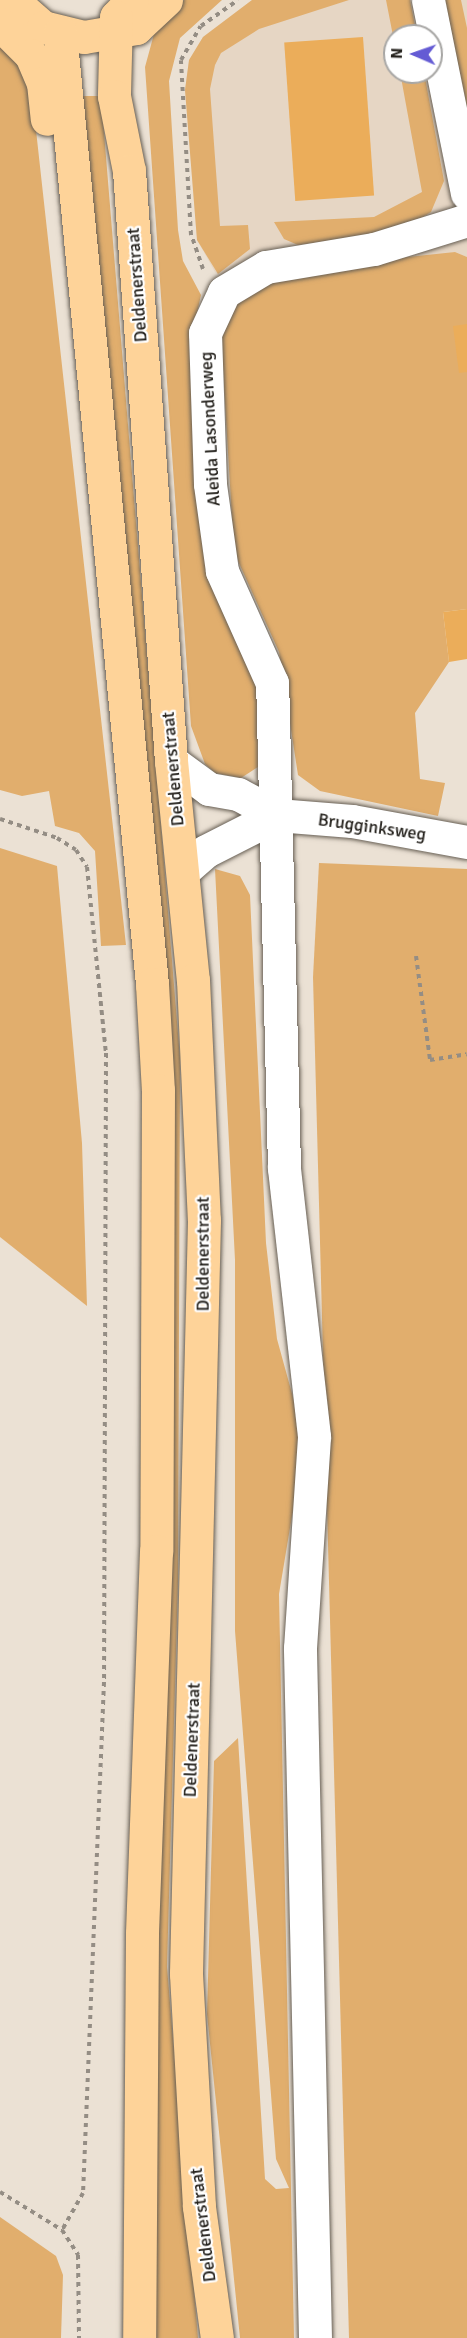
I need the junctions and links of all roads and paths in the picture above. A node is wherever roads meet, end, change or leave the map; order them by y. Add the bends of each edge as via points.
1 (12, 0) edge
2 (166, 0) edge
3 (238, 0) edge
4 (428, 0) edge
5 (127, 21) edge
6 (0, 24) edge
7 (60, 32) junction
8 (467, 194) edge
9 (467, 220) edge
10 (224, 292) junction
11 (84, 321) junction
12 (171, 760) junction
13 (277, 815) junction
14 (0, 819) edge
15 (467, 842) edge
16 (183, 871) junction
17 (416, 956) dead end
18 (467, 1054) edge
19 (0, 2192) edge
20 (62, 2230) junction
21 (79, 2338) edge
22 (140, 2338) edge
23 (217, 2338) edge
24 (315, 2338) edge

1 - 7 main road via 31,19
2 - 5 main road
3 - 10 path via 201,26 181,60 191,236 199,265
4 - 8 street
5 - 7 main road
5 - 12 main road, Deldenerstraat via 114,96 129,171
6 - 11 main road via 31,55 43,83 52,164
7 - 11 main road
9 - 10 street via 374,249 266,267
10 - 13 street, Aleida Lasonderweg via 205,333 210,484 222,571 262,653 272,683
11 - 22 main road via 152,984 158,1090 156,1551 142,1934
12 - 13 street, Brugginksweg via 209,789 238,795
12 - 16 main road, Deldenerstraat
13 - 15 street, Brugginksweg via 352,821
13 - 16 street via 206,851
13 - 24 street via 284,1168 314,1436 300,1648
14 - 20 path via 57,838 76,850 87,867 106,1053 103,1717 83,2193
16 - 23 main road, Deldenerstraat via 204,1220 186,1974 199,2207
17 - 18 path via 430,1060
19 - 20 path
20 - 21 path via 78,2255

